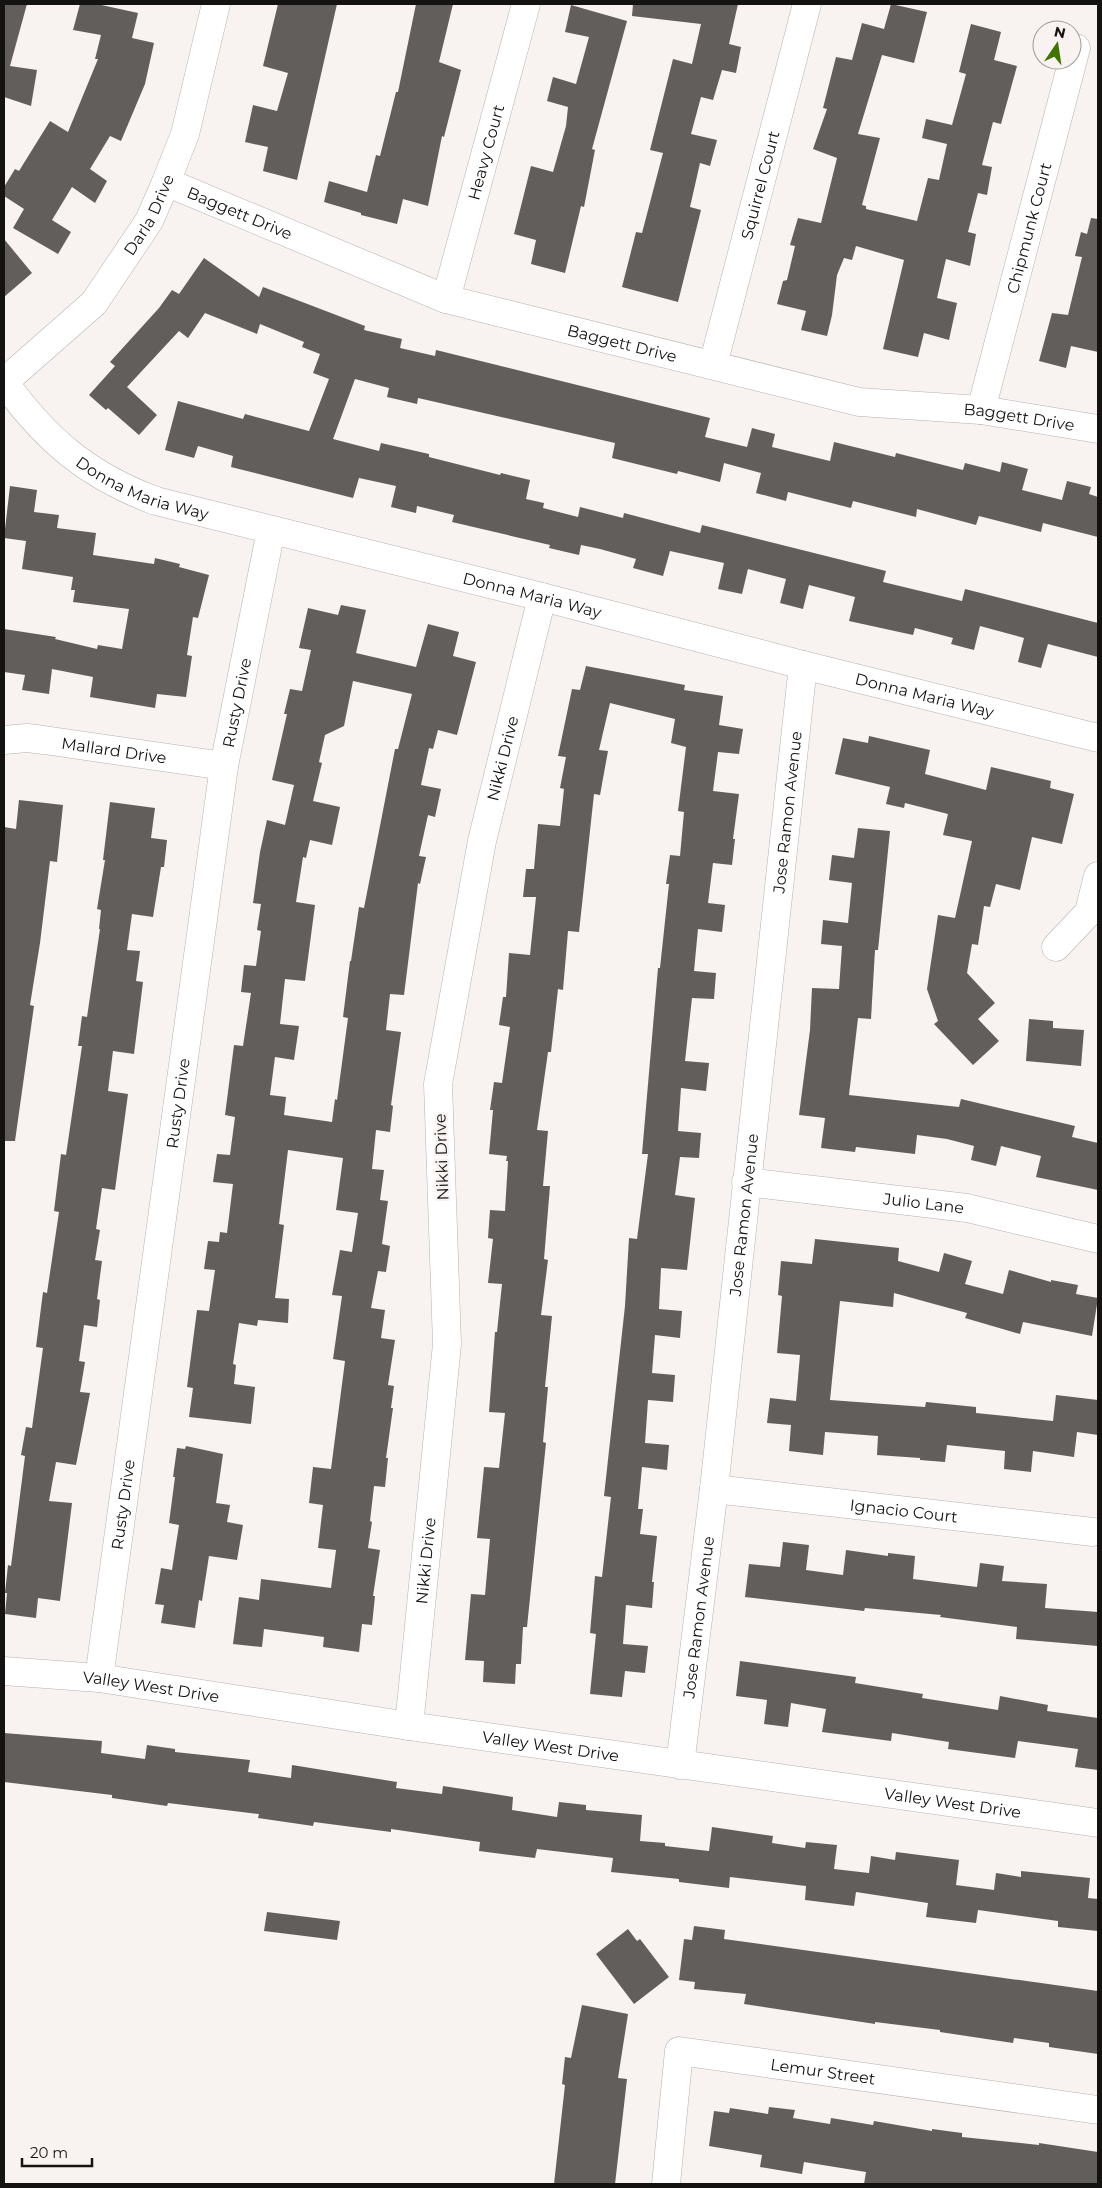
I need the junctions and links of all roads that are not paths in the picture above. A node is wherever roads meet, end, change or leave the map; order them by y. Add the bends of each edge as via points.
1 (216, 4) edge
2 (526, 4) edge
3 (808, 4) edge
4 (1070, 70) edge
5 (166, 182) junction
6 (446, 299) junction
7 (713, 365) junction
8 (4, 382) edge
9 (981, 410) junction
10 (1098, 429) edge
11 (271, 530) junction
12 (542, 597) junction
13 (803, 665) junction
14 (1098, 738) edge
15 (4, 740) edge
16 (224, 766) junction
17 (1098, 876) edge
18 (1056, 947) dead end
19 (746, 1182) junction
20 (1098, 1239) edge
21 (714, 1489) junction
22 (1093, 1532) dead end
23 (4, 1671) edge
24 (99, 1678) junction
25 (409, 1726) junction
26 (680, 1765) junction
27 (1098, 1823) edge
28 (1098, 2110) edge
29 (666, 2184) edge

1 - 5 street, Darla Drive via 184,134
2 - 6 street, Heavy Court
3 - 7 street, Squirrel Court
4 - 9 street, Chipmunk Court
5 - 6 street, Baggett Drive
5 - 8 street, Darla Drive via 149,221 94,303
6 - 7 street, Baggett Drive
7 - 9 street, Baggett Drive via 859,402
8 - 11 street, Donna Maria Way via 49,436 107,479 131,492 181,508
9 - 10 street, Baggett Drive
11 - 12 street, Donna Maria Way
11 - 16 street, Rusty Drive
12 - 13 street, Donna Maria Way
12 - 25 street, Nikki Drive via 482,841 438,1084 447,1344
13 - 14 street, Donna Maria Way
13 - 19 street, Jose Ramon Avenue
15 - 16 street, Mallard Drive via 44,740
16 - 24 street, Rusty Drive
17 - 18 street via 1089,912
19 - 20 street, Julio Lane via 967,1208
19 - 21 street, Jose Ramon Avenue
21 - 22 street, Ignacio Court
21 - 26 street, Jose Ramon Avenue
23 - 24 street, Valley West Drive
24 - 25 street, Valley West Drive
25 - 26 street, Valley West Drive
26 - 27 street, Valley West Drive
28 - 29 street, Lemur Street via 679,2051

